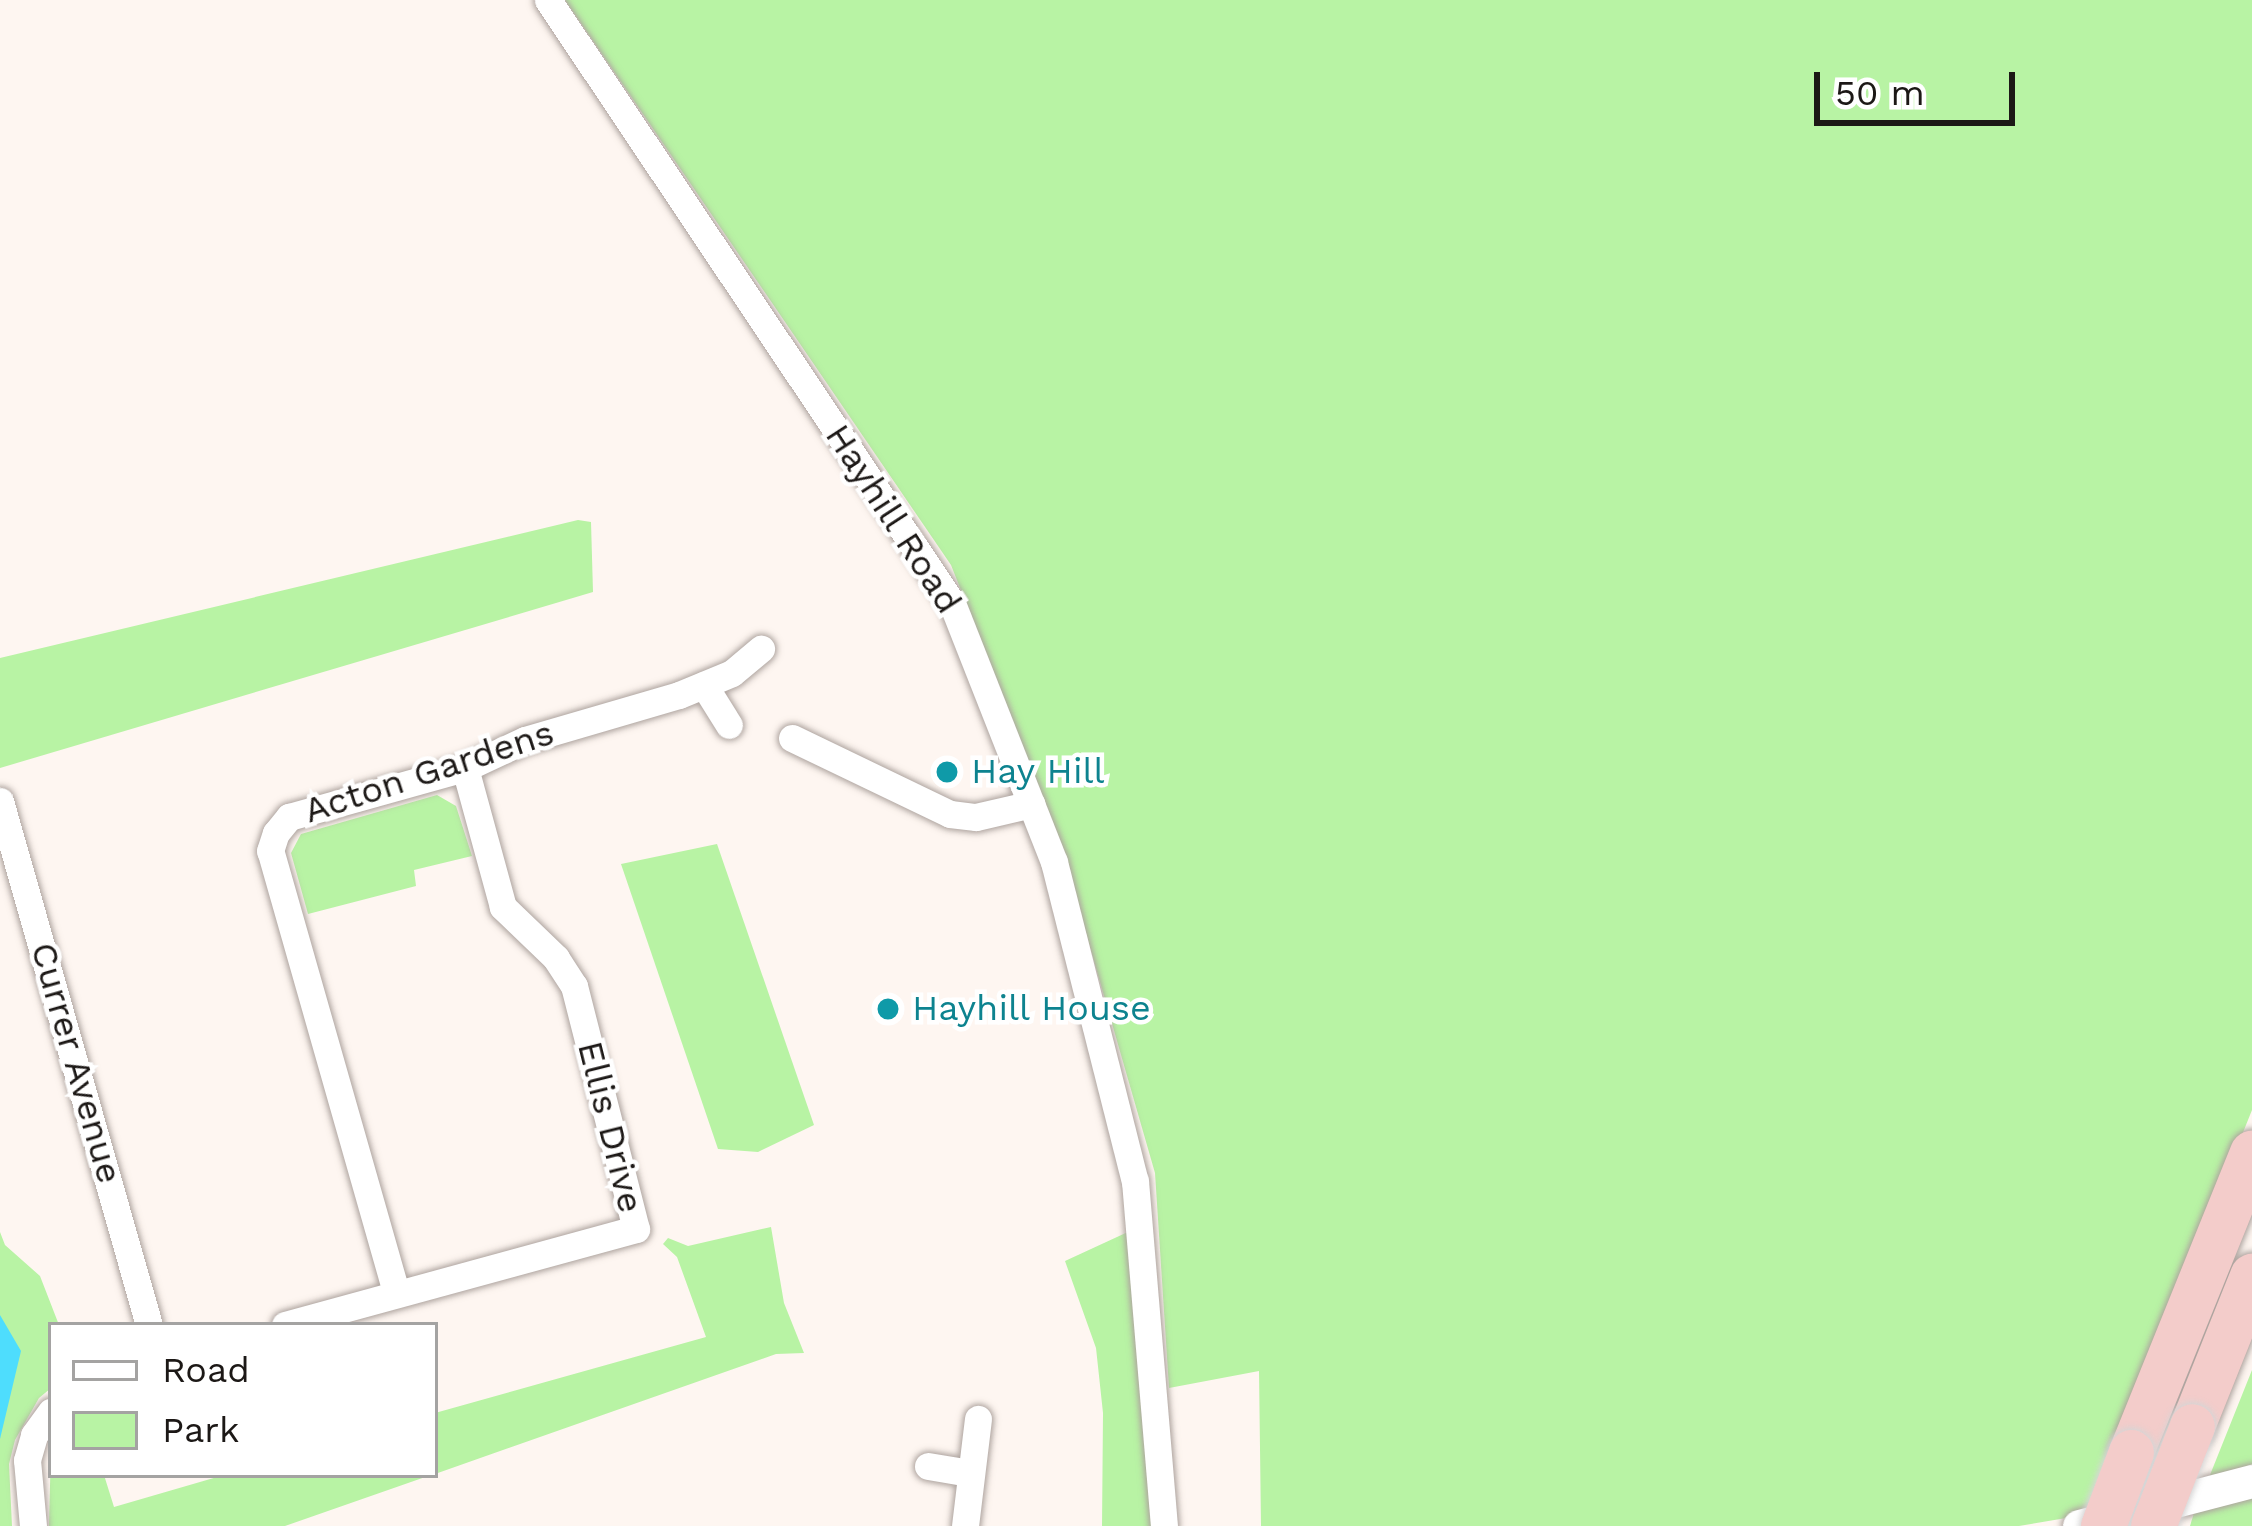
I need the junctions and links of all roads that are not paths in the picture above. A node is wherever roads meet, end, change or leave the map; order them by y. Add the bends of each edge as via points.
1 (548, 0) edge
2 (761, 650) dead end
3 (704, 685) junction
4 (729, 725) dead end
5 (792, 738) dead end
6 (465, 767) junction
7 (0, 801) edge
8 (1032, 804) junction
9 (2252, 1152) edge
10 (2252, 1276) edge
11 (396, 1292) junction
12 (148, 1322) edge
13 (295, 1322) edge
14 (48, 1416) edge
15 (978, 1418) dead end
16 (928, 1466) dead end
17 (970, 1474) junction
18 (2252, 1481) edge
19 (33, 1526) edge
20 (965, 1526) edge
21 (1164, 1526) edge
22 (2079, 1526) edge
23 (2103, 1526) edge
24 (2153, 1526) edge

1 - 8 street, Hayhill Road via 952,603
2 - 3 street, Acton Gardens
3 - 4 street
3 - 6 street, Acton Gardens via 525,740
5 - 8 street via 950,814 976,817
6 - 11 street, Acton Gardens via 289,817 270,851
6 - 11 street, Ellis Drive via 503,907 574,986 636,1229
7 - 12 street, Currer Avenue
8 - 21 street, Hayhill Road via 1135,1181
9 - 23 highway, bridge
10 - 24 highway, bridge
11 - 13 street, Ellis Drive
14 - 19 street via 27,1460
15 - 17 street
16 - 17 street
17 - 20 street
18 - 22 street

